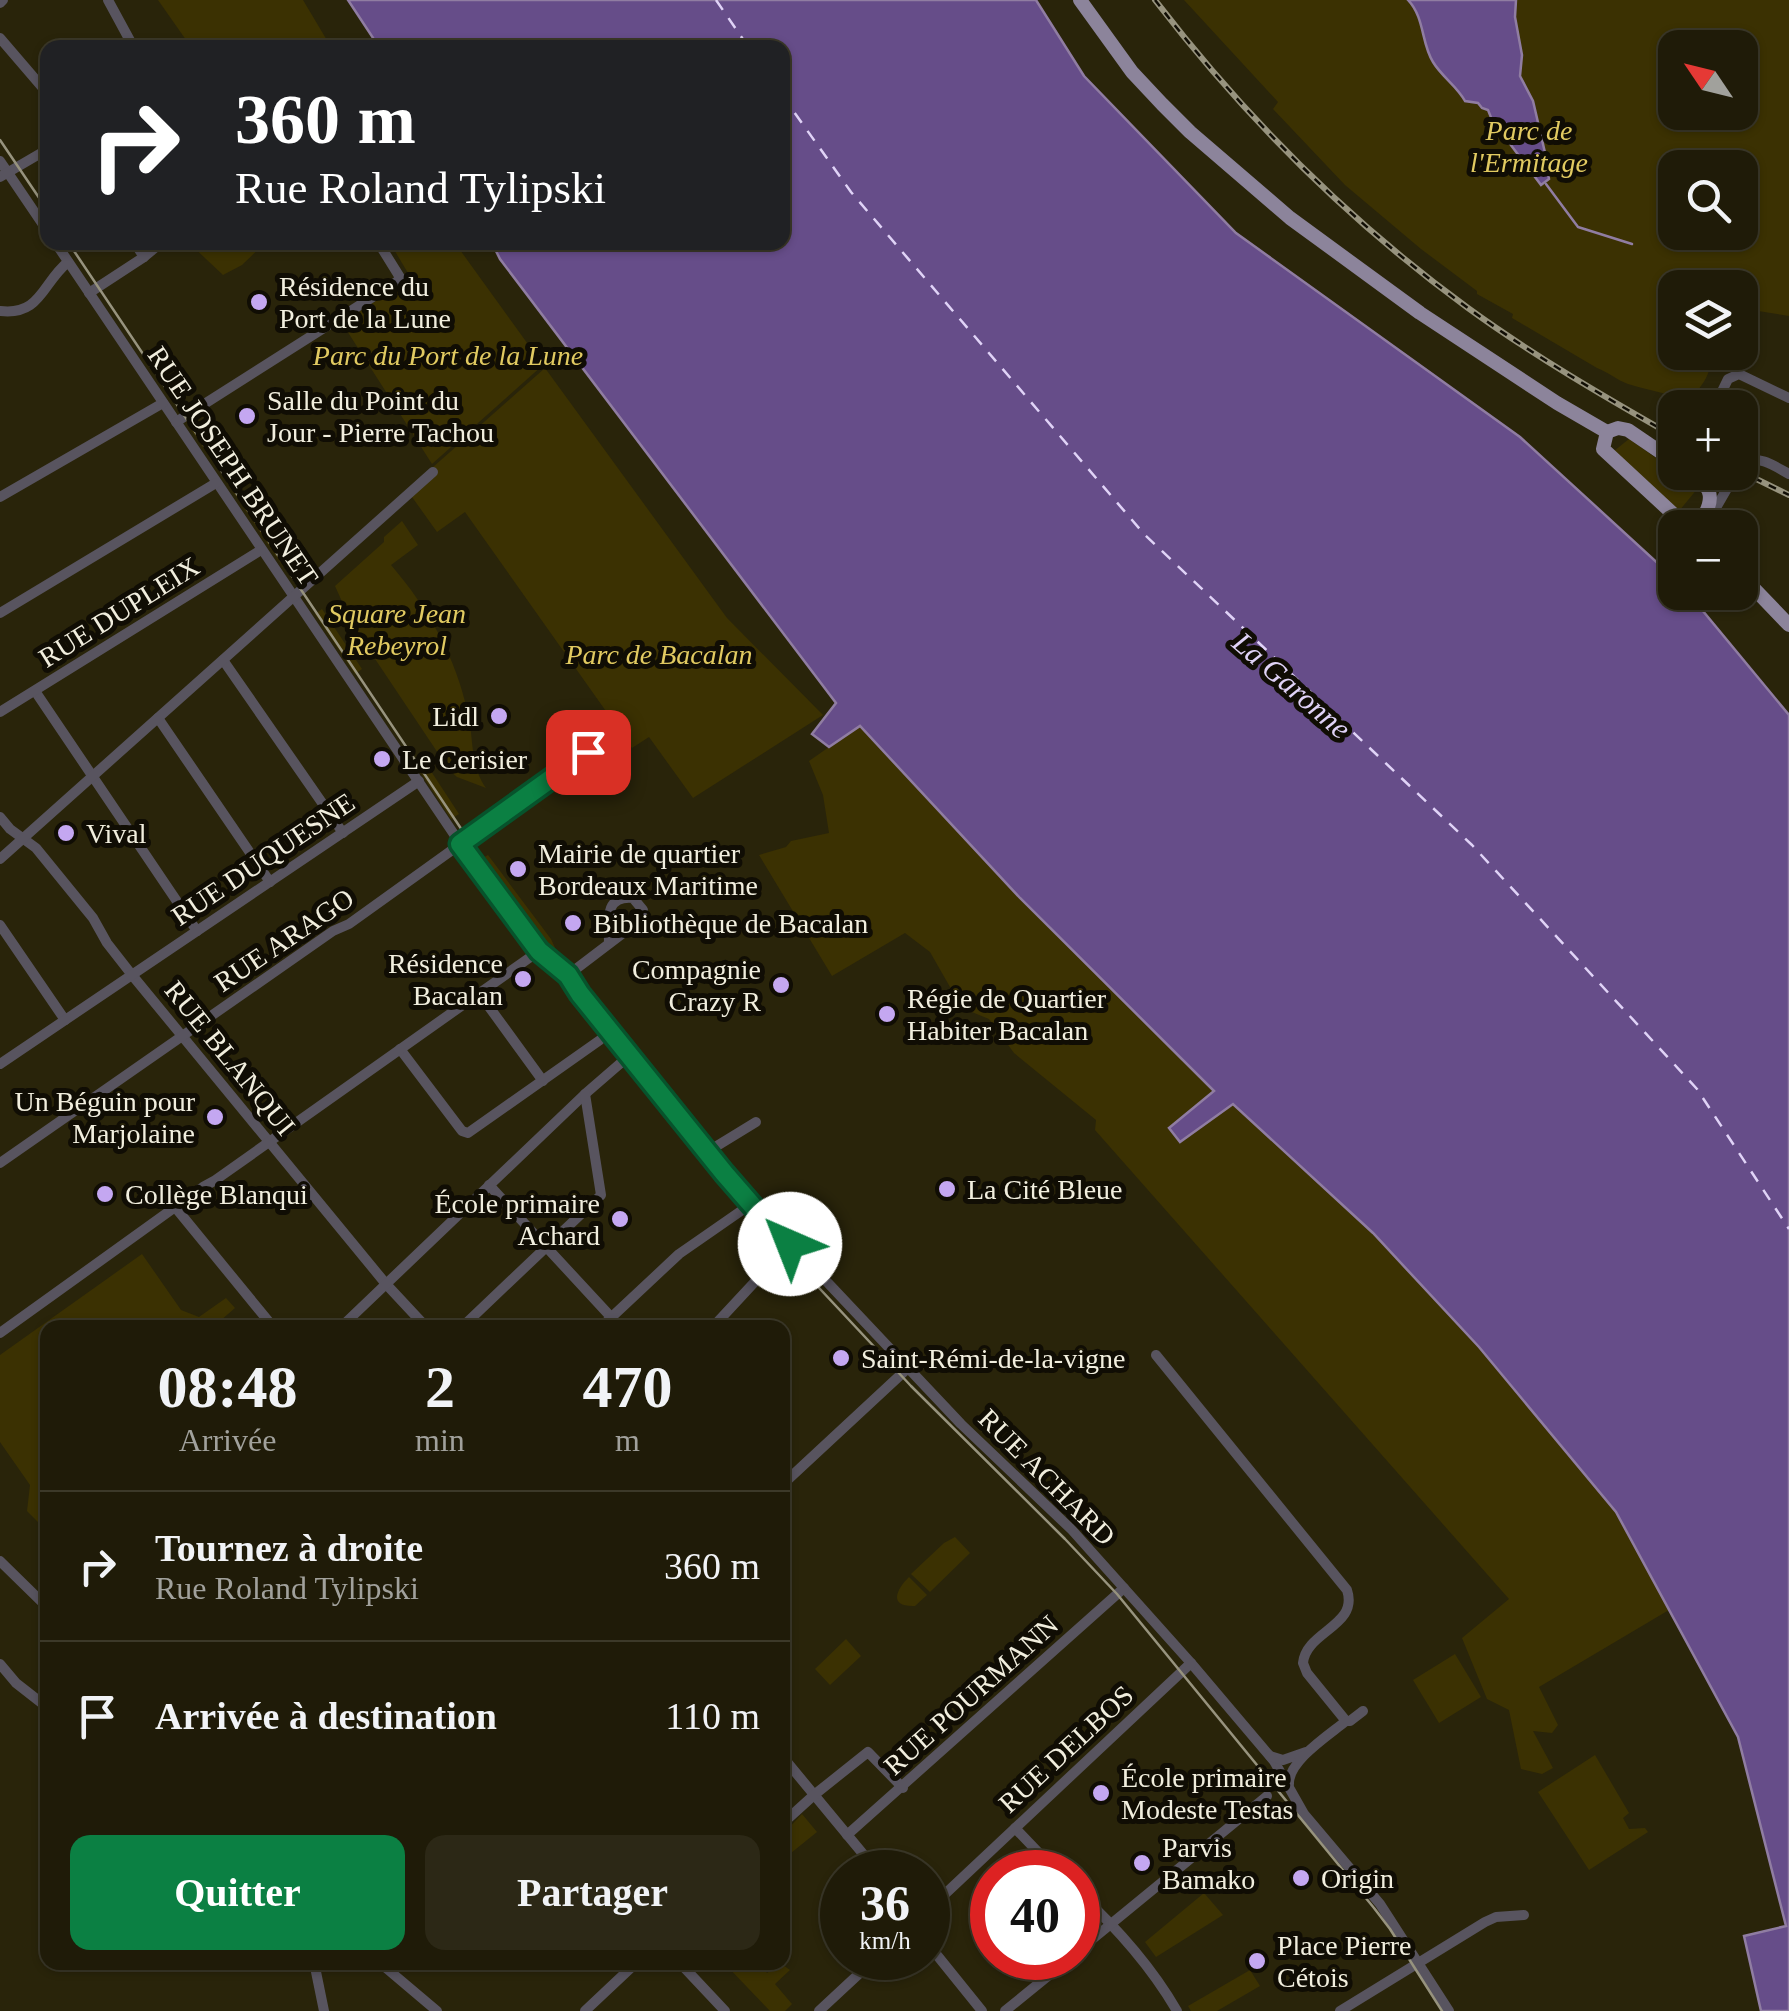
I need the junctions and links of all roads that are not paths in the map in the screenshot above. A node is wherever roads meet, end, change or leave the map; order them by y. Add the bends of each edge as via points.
1 (108, 0) edge
2 (1080, 0) edge
3 (0, 38) edge
4 (130, 40) edge
5 (40, 85) edge
6 (40, 155) edge
7 (0, 161) edge
8 (4, 175) edge
9 (40, 222) edge
10 (60, 250) edge
11 (139, 250) edge
12 (152, 250) edge
13 (383, 250) edge
14 (144, 257) junction
15 (68, 262) junction
16 (89, 293) junction
17 (0, 311) edge
18 (1723, 390) edge
19 (1789, 398) edge
20 (163, 403) junction
21 (176, 422) junction
22 (1607, 432) junction
23 (1658, 450) edge
24 (1758, 463) edge
25 (433, 472) dead end
26 (1789, 474) edge
27 (216, 483) junction
28 (0, 497) edge
29 (1669, 510) edge
30 (261, 550) junction
31 (1758, 593) edge
32 (294, 597) junction
33 (0, 613) edge
34 (1789, 625) edge
35 (223, 660) junction
36 (34, 690) junction
37 (0, 712) edge
38 (158, 718) junction
39 (618, 730) dead end
40 (92, 776) junction
41 (419, 782) junction
42 (440, 813) joint
43 (0, 817) edge
44 (342, 833) junction
45 (23, 838) junction
46 (460, 844) junction
47 (0, 859) edge
48 (270, 882) junction
49 (0, 925) edge
50 (197, 931) junction
51 (608, 944) junction
52 (539, 951) junction
53 (132, 975) junction
54 (568, 975) junction
55 (479, 993) junction
56 (65, 1020) junction
57 (182, 1036) junction
58 (600, 1040) dead end
59 (400, 1049) junction
60 (630, 1054) junction
61 (2, 1059) edge
62 (542, 1080) junction
63 (585, 1094) junction
64 (756, 1122) dead end
65 (269, 1142) junction
66 (707, 1152) junction
67 (0, 1163) edge
68 (490, 1185) junction
69 (751, 1204) junction
70 (175, 1207) junction
71 (790, 1244) junction
72 (546, 1246) junction
73 (386, 1284) junction
74 (611, 1317) junction
75 (267, 1320) edge
76 (348, 1320) edge
77 (420, 1320) edge
78 (469, 1320) edge
79 (608, 1320) edge
80 (719, 1320) edge
81 (0, 1333) edge
82 (1156, 1355) dead end
83 (908, 1368) junction
84 (790, 1478) edge
85 (0, 1561) edge
86 (1124, 1588) junction
87 (40, 1600) edge
88 (1191, 1663) junction
89 (0, 1664) edge
90 (40, 1702) edge
91 (1363, 1712) dead end
92 (1346, 1721) junction
93 (1311, 1750) junction
94 (1267, 1754) junction
95 (790, 1766) edge
96 (1289, 1785) junction
97 (903, 1788) junction
98 (814, 1794) junction
99 (1267, 1796) dead end
100 (790, 1816) edge
101 (1015, 1828) junction
102 (847, 1835) junction
103 (860, 1850) edge
104 (1036, 1850) edge
105 (950, 1889) edge
106 (1100, 1913) edge
107 (1524, 1915) dead end
108 (1111, 1924) junction
109 (1100, 1933) edge
110 (1419, 1963) junction
111 (316, 1970) edge
112 (388, 1970) edge
113 (629, 1970) edge
114 (687, 1970) edge
115 (950, 1971) edge
116 (852, 1980) edge
117 (1043, 1980) edge
118 (324, 2011) edge
119 (437, 2011) edge
120 (585, 2011) edge
121 (725, 2011) edge
122 (819, 2011) edge
123 (982, 2011) edge
124 (1005, 2011) edge
125 (1177, 2011) edge
126 (1340, 2011) edge
127 (1449, 2011) edge

1 - 4 street
2 - 22 main road via 1162,104 1290,218 1420,313
3 - 5 street
6 - 8 street
7 - 8 street
8 - 9 street
10 - 15 street, RUE JOSEPH BRUNET
11 - 14 street
12 - 14 street
13 - 21 street via 401,278
14 - 16 street
15 - 16 street, RUE JOSEPH BRUNET
15 - 17 street via 31,307
16 - 20 street, RUE JOSEPH BRUNET
18 - 19 street via 1739,374
20 - 21 street, RUE JOSEPH BRUNET
20 - 28 street
21 - 27 street, RUE JOSEPH BRUNET
22 - 23 main road via 1628,430
22 - 29 main road via 1603,449
24 - 26 street
25 - 32 street
27 - 30 street, RUE JOSEPH BRUNET
27 - 33 street
30 - 32 street, RUE JOSEPH BRUNET
30 - 36 street, RUE DUPLEIX
31 - 34 main road
32 - 35 street
32 - 41 street, RUE JOSEPH BRUNET
35 - 38 street
35 - 44 street
36 - 37 street, RUE DUPLEIX
36 - 40 street
38 - 40 street
38 - 48 street
39 - 46 street, RUE ARAGO
40 - 45 street
40 - 50 street
41 - 42 street, RUE JOSEPH BRUNET
41 - 44 street, RUE DUQUESNE
42 - 46 street, RUE ACHARD
43 - 45 street, RUE BLANQUI
44 - 48 street, RUE DUQUESNE
45 - 47 street
45 - 53 street, RUE BLANQUI
46 - 52 street, RUE ACHARD
46 - 57 street, RUE ARAGO
48 - 50 street, RUE DUQUESNE
49 - 56 street
50 - 53 street, RUE DUQUESNE
51 - 51 street via 612,904 633,898 643,910 639,921
51 - 54 street
52 - 54 street, RUE ACHARD
52 - 55 street
53 - 56 street, RUE DUQUESNE
53 - 57 street, RUE BLANQUI
54 - 60 street, RUE ACHARD
55 - 59 street
55 - 62 street
56 - 61 street, RUE DUQUESNE
57 - 65 street, RUE BLANQUI
57 - 67 street, RUE ARAGO
58 - 62 street
59 - 62 street via 468,1133
59 - 65 street
60 - 63 street
60 - 66 street, RUE ACHARD
63 - 68 street
63 - 72 street via 601,1195
64 - 66 street
65 - 70 street
65 - 73 street, RUE BLANQUI
66 - 69 street, RUE ACHARD
68 - 72 street
68 - 73 street
69 - 71 street, RUE ACHARD
69 - 74 street via 678,1254
70 - 75 street
70 - 81 street
71 - 80 street
71 - 83 street, RUE ACHARD
72 - 74 street
72 - 78 street
73 - 76 street
73 - 77 street, RUE BLANQUI
74 - 79 street
82 - 92 street via 1347,1590 1347,1612 1307,1648 1302,1664
83 - 84 street
83 - 86 street, RUE ACHARD
85 - 87 street
86 - 88 street, RUE ACHARD
86 - 97 street, RUE POURMANN
88 - 94 street, RUE ACHARD
88 - 101 street, RUE DELBOS
89 - 90 street
91 - 92 street
92 - 93 street
93 - 94 street via 1283,1760
93 - 96 street via 1290,1771
94 - 96 street, RUE ACHARD
95 - 98 street
96 - 110 street, RUE ACHARD
97 - 98 street via 868,1752
97 - 102 street, RUE POURMANN
98 - 100 street
98 - 102 street
99 - 108 street
101 - 104 street
101 - 105 street, RUE DELBOS
102 - 103 street
106 - 108 street
107 - 110 street via 1496,1917
108 - 109 street
108 - 125 street
110 - 126 street
110 - 127 street, RUE ACHARD
111 - 118 street
112 - 119 street
113 - 120 street
114 - 121 street
115 - 123 street
116 - 122 street
117 - 124 street

